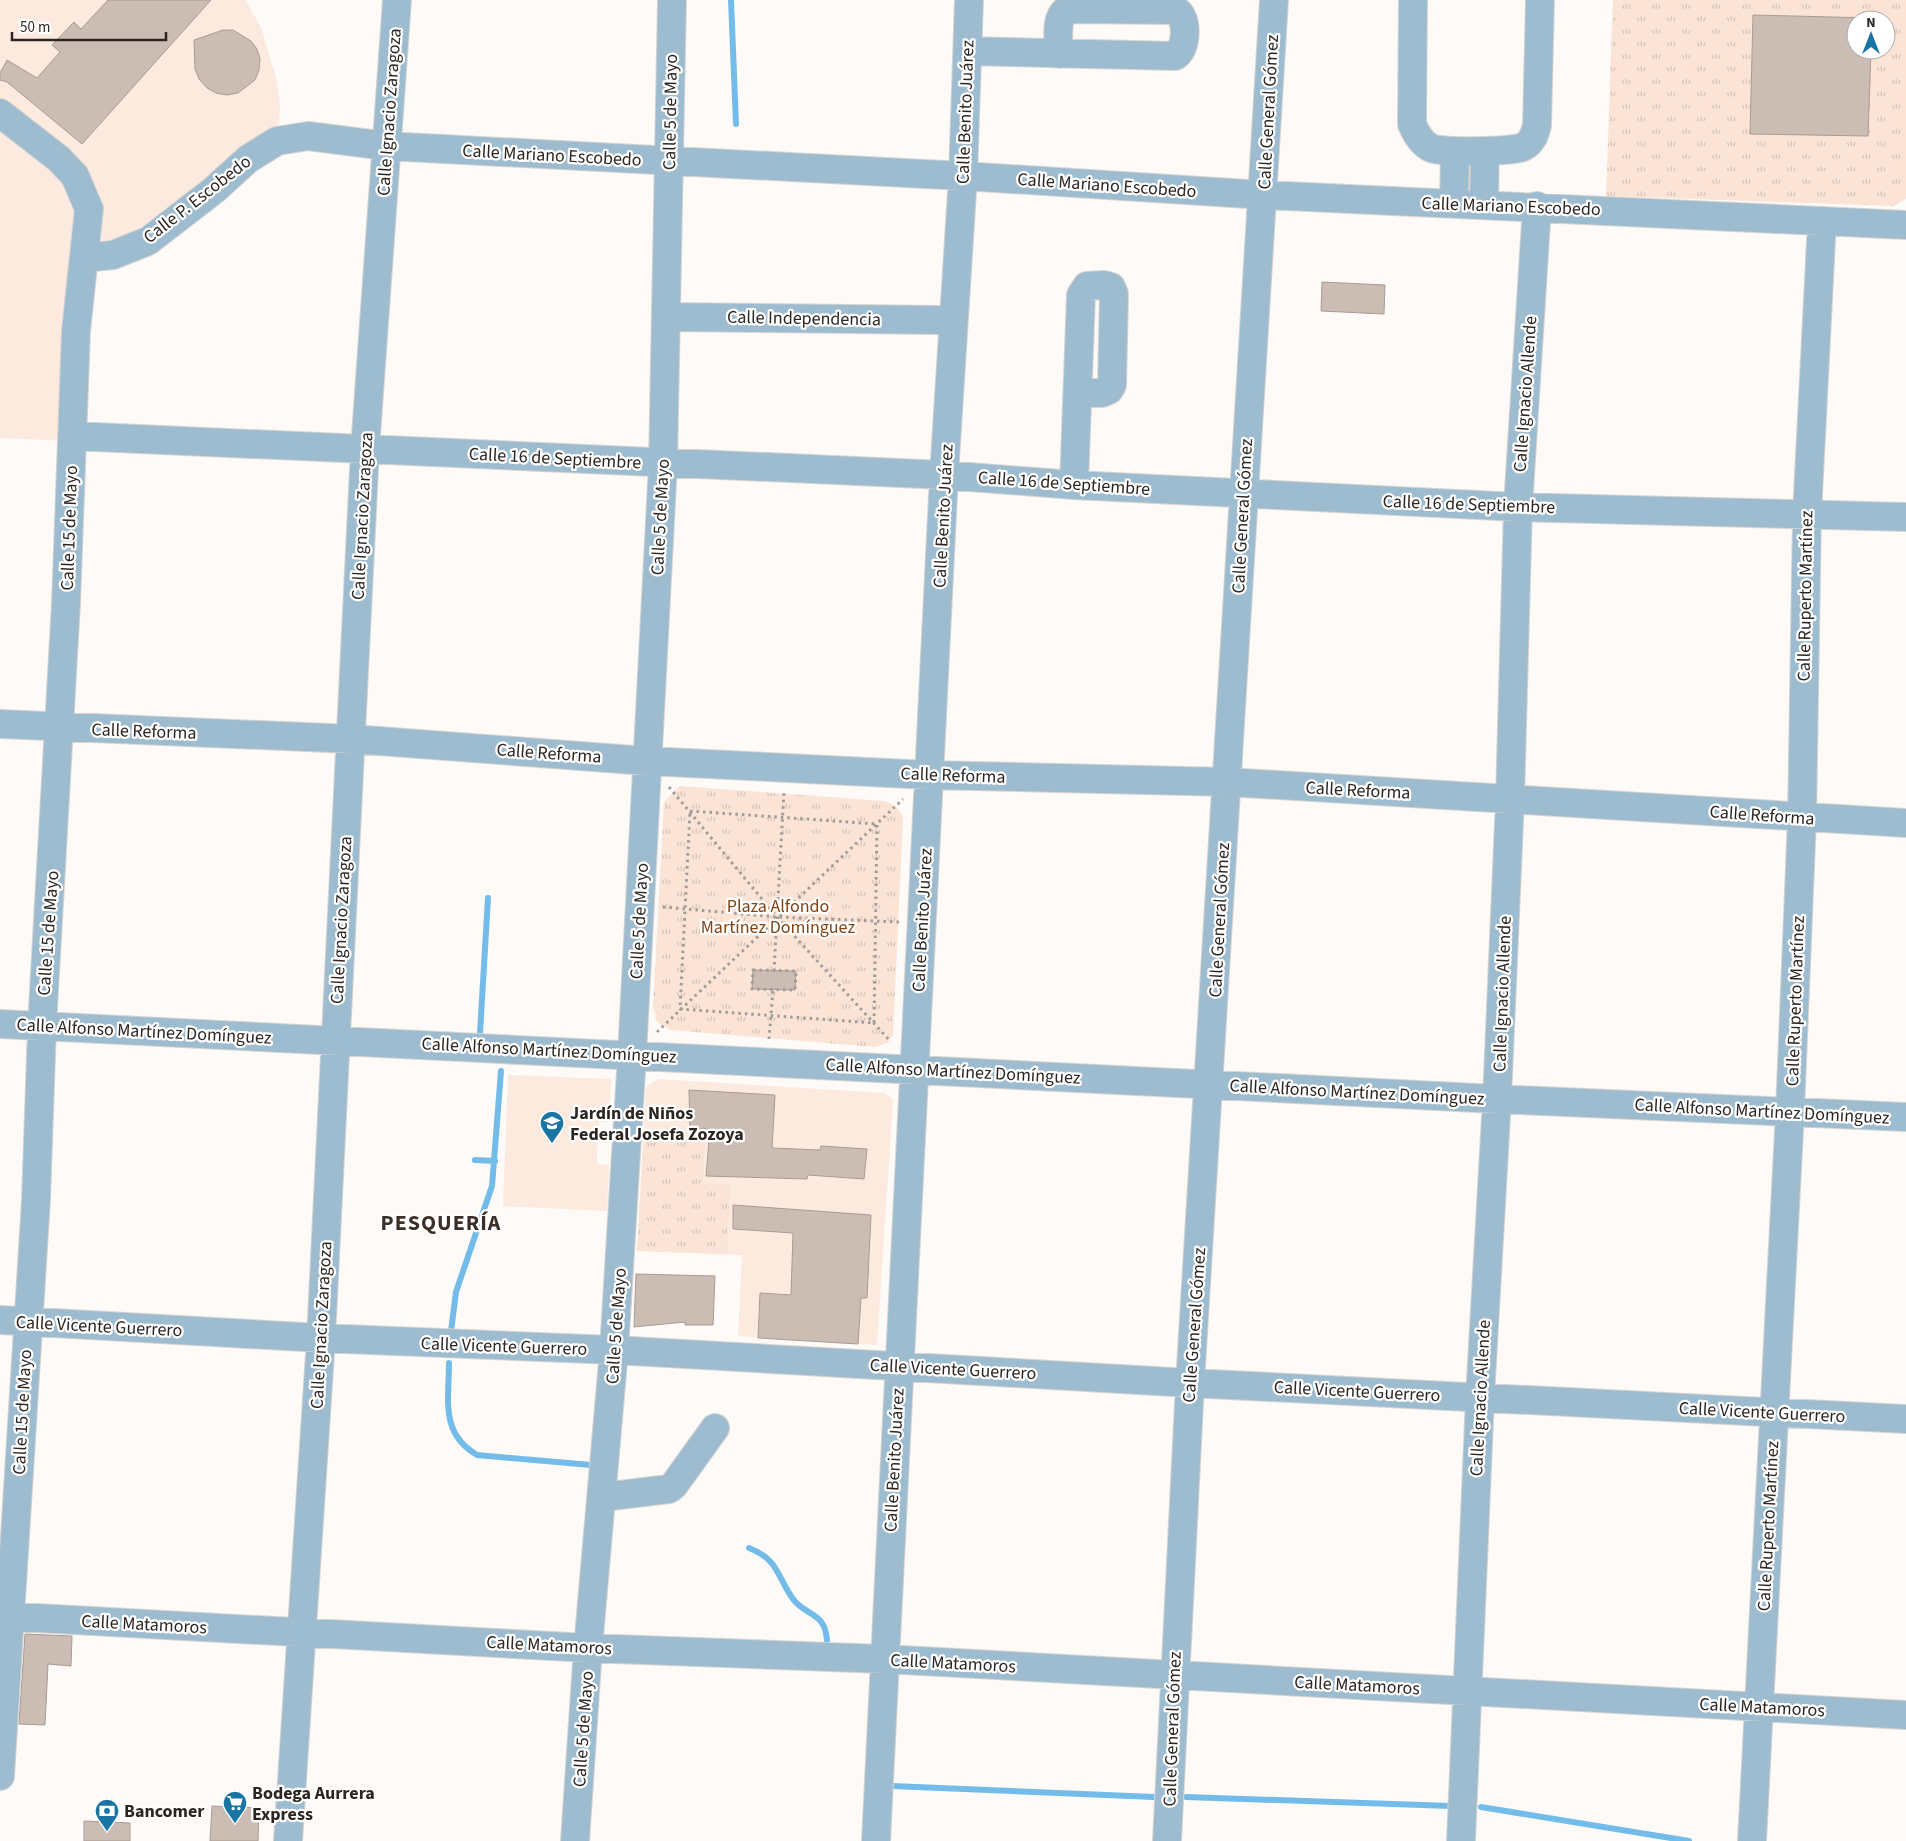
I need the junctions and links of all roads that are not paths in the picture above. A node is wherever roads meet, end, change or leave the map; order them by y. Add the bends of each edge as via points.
1 (396, 0) edge
2 (672, 0) edge
3 (969, 0) edge
4 (1274, 0) edge
5 (1413, 0) edge
6 (1540, 0) edge
7 (968, 51) junction
8 (1059, 54) dead end
9 (0, 113) edge
10 (308, 136) joint
11 (386, 146) junction
12 (1455, 151) junction
13 (1485, 151) junction
14 (670, 161) junction
15 (963, 176) junction
16 (1264, 195) junction
17 (1454, 203) junction
18 (1484, 205) junction
19 (1537, 206) junction
20 (1822, 221) junction
21 (1906, 225) edge
22 (84, 258) junction
23 (667, 317) junction
24 (941, 320) dead end
25 (1078, 393) dead end
26 (73, 436) junction
27 (365, 449) junction
28 (663, 464) junction
29 (944, 475) junction
30 (1074, 485) junction
31 (1243, 494) junction
32 (1518, 507) junction
33 (1807, 514) junction
34 (1906, 517) edge
35 (0, 724) edge
36 (60, 727) junction
37 (352, 739) junction
38 (647, 761) junction
39 (929, 775) junction
40 (1227, 782) junction
41 (1510, 798) junction
42 (1802, 818) junction
43 (1906, 823) edge
44 (0, 1024) edge
45 (42, 1026) junction
46 (334, 1040) junction
47 (632, 1055) junction
48 (914, 1069) junction
49 (1210, 1085) junction
50 (1497, 1099) junction
51 (1790, 1111) junction
52 (1906, 1117) edge
53 (0, 1320) edge
54 (27, 1321) junction
55 (321, 1338) junction
56 (614, 1350) junction
57 (899, 1366) junction
58 (1190, 1383) junction
59 (1480, 1397) junction
60 (1774, 1413) junction
61 (1906, 1419) edge
62 (715, 1428) dead end
63 (603, 1497) junction
64 (6, 1616) edge
65 (300, 1632) junction
66 (588, 1648) junction
67 (884, 1660) junction
68 (1174, 1676) junction
69 (1468, 1691) junction
70 (1758, 1707) junction
71 (1906, 1714) edge
72 (0, 1776) edge
73 (288, 1841) edge
74 (575, 1841) edge
75 (876, 1841) edge
76 (1167, 1841) edge
77 (1461, 1841) edge
78 (1752, 1841) edge

1 - 11 street, Calle Ignacio Zaragoza
2 - 14 street, Calle 5 de Mayo
3 - 7 street, Calle Benito Juárez
4 - 16 street, Calle General Gómez
5 - 12 street via 1412,124 1416,136 1431,148
6 - 13 street via 1535,134 1523,148
7 - 8 street
7 - 15 street, Calle Benito Juárez
9 - 22 street, Calle 15 de Mayo via 59,159 75,176 89,209
10 - 11 street, Calle Mariano Escobedo
10 - 22 street, Calle P. Escobedo via 288,138 266,146 148,240 113,255
11 - 14 street, Calle Mariano Escobedo
11 - 27 street, Calle Ignacio Zaragoza
12 - 13 street
12 - 17 street
13 - 18 street
14 - 15 street, Calle Mariano Escobedo
14 - 23 street, Calle 5 de Mayo
15 - 16 street, Calle Mariano Escobedo
15 - 29 street, Calle Benito Juárez
16 - 17 street, Calle Mariano Escobedo
16 - 31 street, Calle General Gómez
17 - 18 street, Calle Mariano Escobedo
18 - 19 street, Calle Mariano Escobedo
19 - 20 street, Calle Mariano Escobedo
19 - 32 street, Calle Ignacio Allende
20 - 21 street, Calle Mariano Escobedo
20 - 33 street, Calle Ruperto Martínez
22 - 26 street, Calle 15 de Mayo via 76,332
23 - 24 street, Calle Independencia
23 - 28 street, Calle 5 de Mayo
25 - 30 street
26 - 27 street, Calle 16 de Septiembre
26 - 36 street, Calle 15 de Mayo
27 - 28 street, Calle 16 de Septiembre
27 - 37 street, Calle Ignacio Zaragoza
28 - 29 street, Calle 16 de Septiembre
28 - 38 street, Calle 5 de Mayo
29 - 30 street, Calle 16 de Septiembre
29 - 39 street, Calle Benito Juárez
30 - 31 street, Calle 16 de Septiembre
31 - 32 street, Calle 16 de Septiembre
31 - 40 street, Calle General Gómez
32 - 33 street, Calle 16 de Septiembre
32 - 41 street, Calle Ignacio Allende
33 - 34 street, Calle 16 de Septiembre
33 - 42 street, Calle Ruperto Martínez
35 - 36 street, Calle Reforma
36 - 37 street, Calle Reforma
36 - 45 street, Calle 15 de Mayo
37 - 38 street, Calle Reforma
37 - 46 street, Calle Ignacio Zaragoza
38 - 39 street, Calle Reforma
38 - 47 street, Calle 5 de Mayo
39 - 40 street, Calle Reforma
39 - 48 street, Calle Benito Juárez
40 - 41 street, Calle Reforma
40 - 49 street, Calle General Gómez
41 - 42 street, Calle Reforma
41 - 50 street, Calle Ignacio Allende
42 - 43 street, Calle Reforma
42 - 51 street, Calle Ruperto Martínez
44 - 45 street, Calle Alfonso Martínez Domínguez
45 - 46 street, Calle Alfonso Martínez Domínguez
45 - 54 street, Calle 15 de Mayo via 36,1200
46 - 47 street, Calle Alfonso Martínez Domínguez
46 - 55 street, Calle Ignacio Zaragoza
47 - 48 street, Calle Alfonso Martínez Domínguez
47 - 56 street, Calle 5 de Mayo
48 - 49 street, Calle Alfonso Martínez Domínguez
48 - 57 street, Calle Benito Juárez
49 - 50 street, Calle Alfonso Martínez Domínguez
49 - 58 street, Calle General Gómez
50 - 51 street, Calle Alfonso Martínez Domínguez
50 - 59 street, Calle Ignacio Allende
51 - 52 street, Calle Alfonso Martínez Domínguez
51 - 60 street, Calle Ruperto Martínez
53 - 54 street, Calle Vicente Guerrero
54 - 55 street, Calle Vicente Guerrero
54 - 64 street, Calle 15 de Mayo
55 - 56 street, Calle Vicente Guerrero
55 - 65 street, Calle Ignacio Zaragoza
56 - 57 street, Calle Vicente Guerrero
56 - 63 street, Calle 5 de Mayo
57 - 58 street, Calle Vicente Guerrero
57 - 67 street, Calle Benito Juárez
58 - 59 street, Calle Vicente Guerrero
58 - 68 street, Calle General Gómez
59 - 60 street, Calle Vicente Guerrero
59 - 69 street, Calle Ignacio Allende
60 - 61 street, Calle Vicente Guerrero
60 - 70 street, Calle Ruperto Martínez
62 - 63 street via 674,1485
63 - 66 street, Calle 5 de Mayo
64 - 65 street, Calle Matamoros
64 - 72 street, Calle 15 de Mayo
65 - 66 street, Calle Matamoros
65 - 73 street, Calle Ignacio Zaragoza
66 - 67 street, Calle Matamoros
66 - 74 street, Calle 5 de Mayo
67 - 68 street, Calle Matamoros
67 - 75 street, Calle Benito Juárez
68 - 69 street, Calle Matamoros
68 - 76 street, Calle General Gómez
69 - 70 street, Calle Matamoros
69 - 77 street, Calle Ignacio Allende
70 - 71 street, Calle Matamoros
70 - 78 street, Calle Ruperto Martínez

